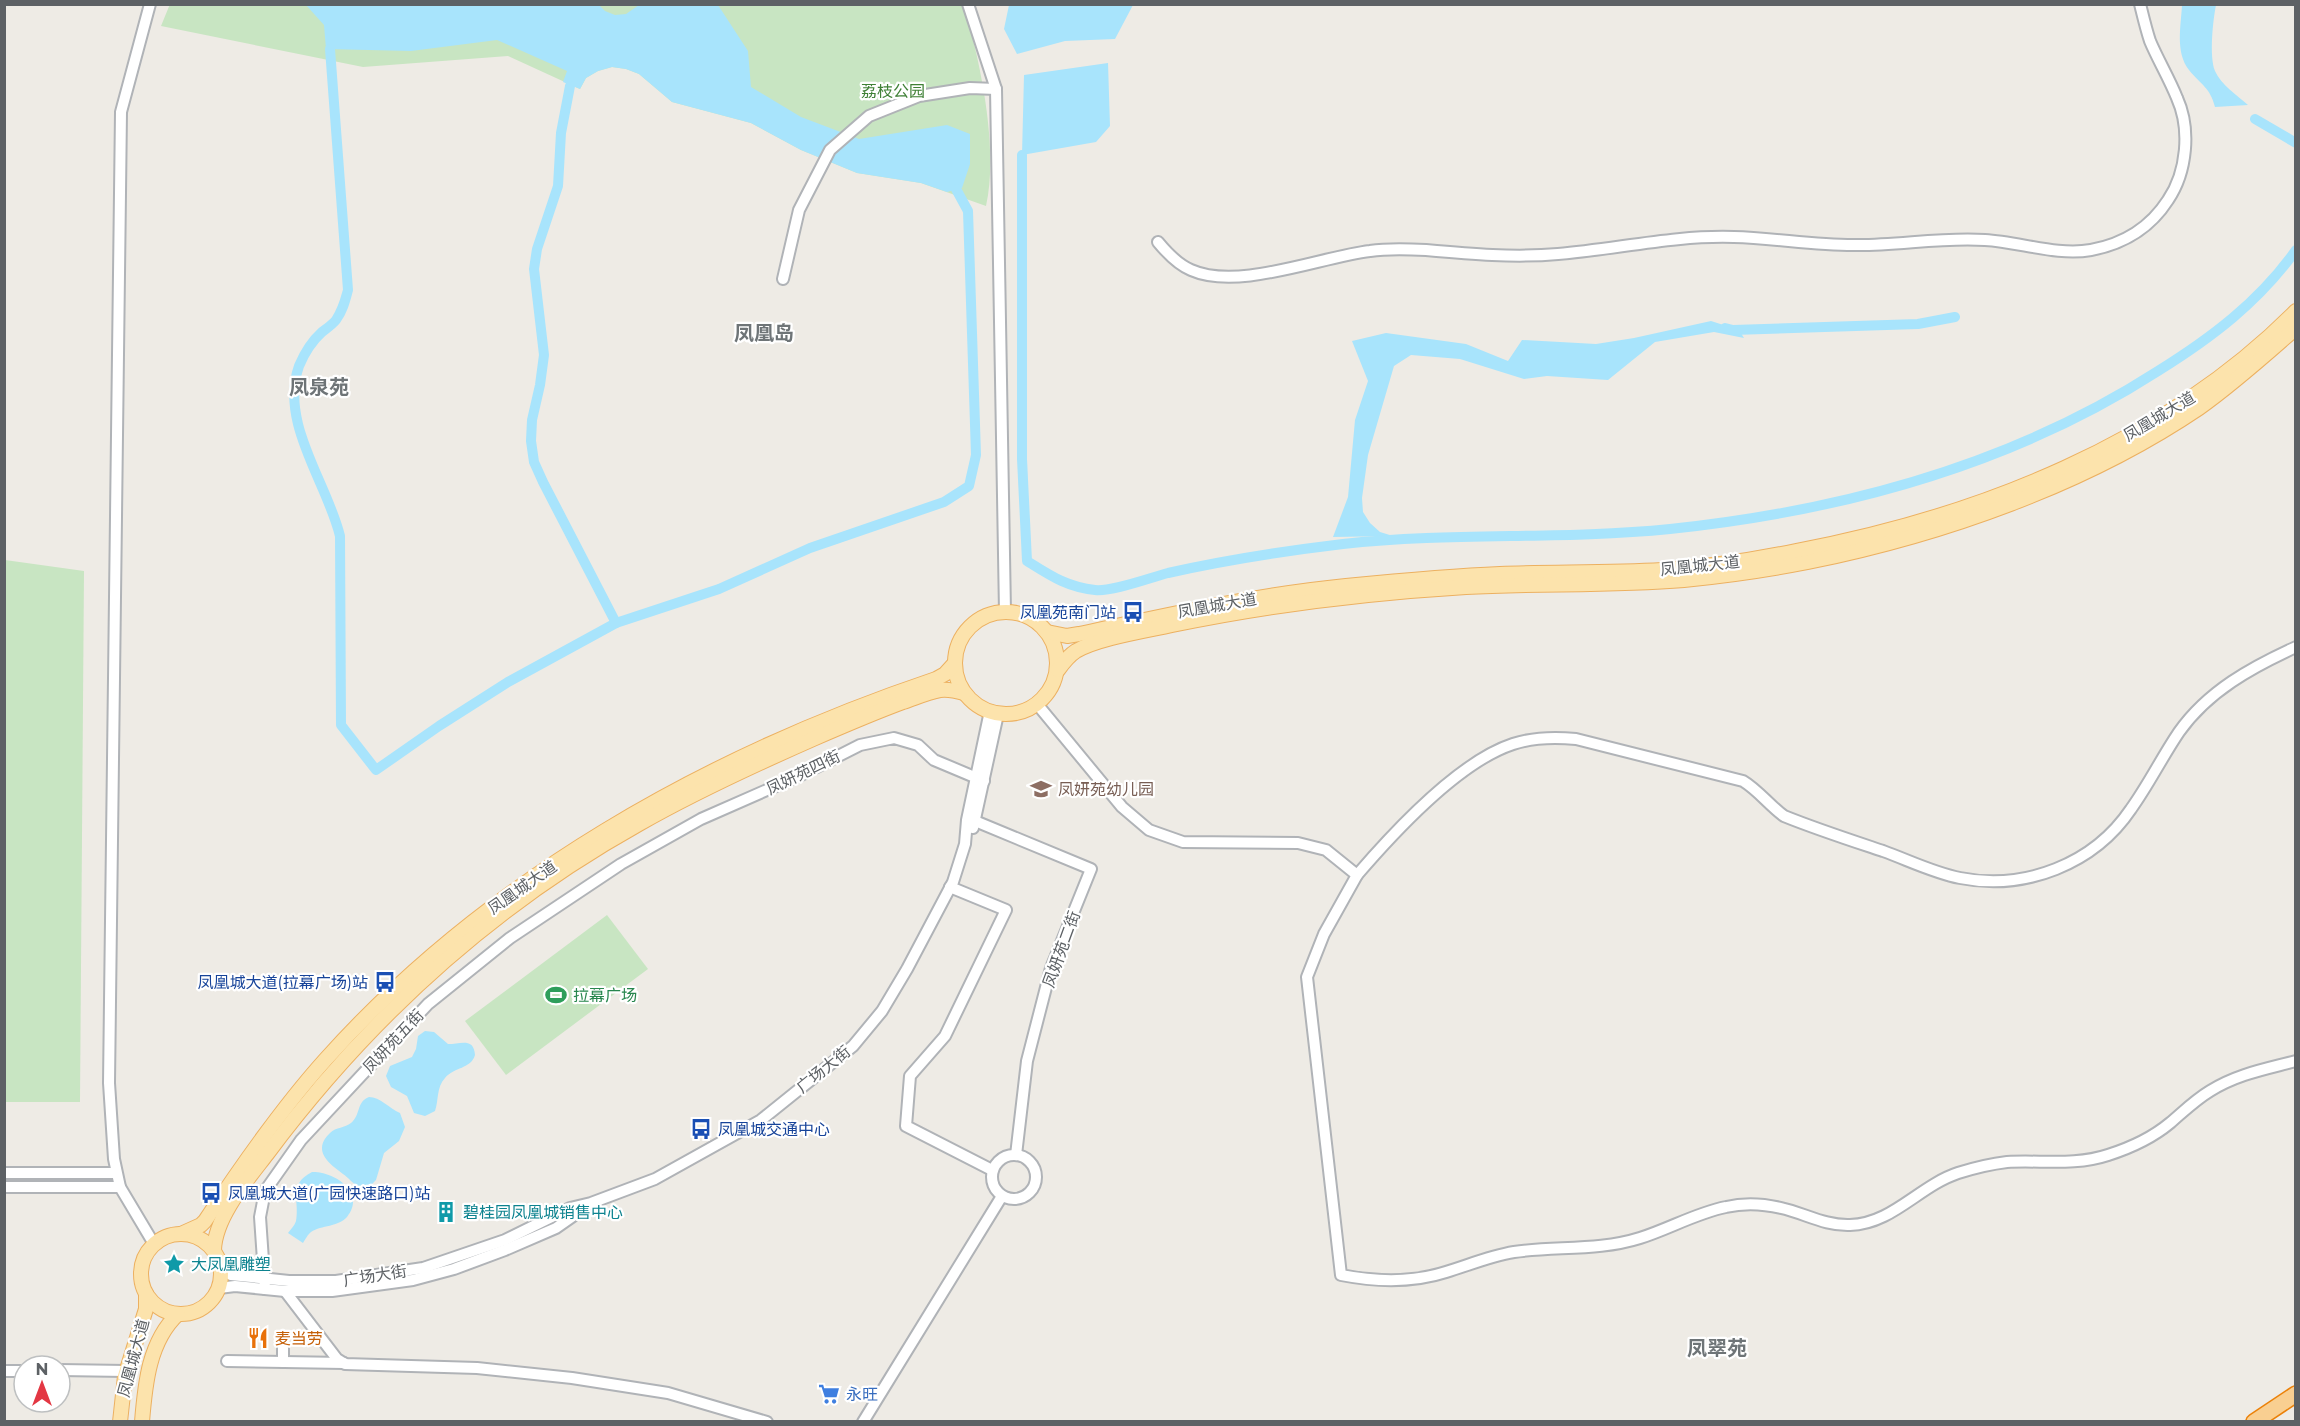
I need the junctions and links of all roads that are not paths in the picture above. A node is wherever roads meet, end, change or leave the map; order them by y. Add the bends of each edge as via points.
1 (150, 4) edge
2 (968, 4) edge
3 (2140, 4) edge
4 (996, 89) junction
5 (1158, 242) dead end
6 (783, 279) dead end
7 (2295, 311) edge
8 (2295, 328) edge
9 (1005, 612) junction
10 (1047, 632) junction
11 (2295, 647) edge
12 (955, 663) junction
13 (1058, 670) junction
14 (964, 693) junction
15 (1037, 704) junction
16 (994, 712) junction
17 (980, 779) junction
18 (975, 821) junction
19 (965, 844) junction
20 (627, 861) joint
21 (1357, 876) junction
22 (950, 887) junction
23 (2295, 1061) edge
24 (1016, 1155) junction
25 (993, 1170) junction
26 (4, 1173) edge
27 (116, 1173) junction
28 (4, 1187) edge
29 (120, 1187) junction
30 (1002, 1196) junction
31 (591, 1203) junction
32 (181, 1234) junction
33 (154, 1244) junction
34 (214, 1250) junction
35 (221, 1267) junction
36 (265, 1284) junction
37 (219, 1288) junction
38 (285, 1291) junction
39 (146, 1294) junction
40 (178, 1314) junction
41 (284, 1348) dead end
42 (227, 1361) dead end
43 (283, 1362) junction
44 (345, 1364) junction
45 (72, 1370) edge
46 (126, 1371) junction
47 (2295, 1394) edge
48 (120, 1422) edge
49 (142, 1422) edge
50 (767, 1422) edge
51 (862, 1422) edge
52 (2254, 1422) edge

1 - 27 street via 121,112 109,1083
2 - 4 street
3 - 5 street via 2149,39 2179,101 2184,158 2171,197 2158,214 2144,228 2106,247 2065,250 1984,239 1860,245 1702,237 1512,256 1400,249 1370,251 1228,278 1192,271 1179,264
4 - 6 street via 970,88 919,96 869,116 830,150 799,210
4 - 9 street
7 - 10 main road, 凤凰城大道 via 2216,379 2121,439 2006,492 1893,530 1805,550 1714,564 1345,586 1239,601 1067,636
8 - 13 main road, 凤凰城大道 via 2233,383 2134,446 2014,501 1906,538 1806,562 1683,580 1467,587 1256,609 1093,645 1077,651
9 - 10 main road via 1032,619
9 - 12 main road via 976,622 963,637
10 - 13 main road via 1056,650
11 - 21 street via 2237,677 2207,701 2181,729 2132,809 2096,847 2066,865 2025,879 1957,878 1784,816 1743,781 1576,740 1551,738 1514,744 1475,764 1421,807
12 - 14 main road
12 - 32 main road, 凤凰城大道 via 936,679 818,724 672,793 626,818 487,911 403,981 325,1060 267,1133 206,1221
13 - 15 main road via 1051,689
14 - 16 main road
14 - 34 main road, 凤凰城大道 via 940,690 894,706 734,774 607,843 501,914 399,1001 313,1095 222,1219
15 - 16 main road via 1018,713
15 - 21 street via 1122,807 1149,830 1183,842 1298,843 1326,850
16 - 17 street, 广场大街
17 - 18 street, 广场大街
17 - 19 street, 广场大街
17 - 20 street, 凤妍苑四街 via 934,760 918,745 894,738 860,745 701,819
18 - 19 street, 广场大街
18 - 24 street, 凤妍苑二街 via 1091,869 1048,978 1027,1061
19 - 22 street, 广场大街
20 - 36 street, 凤妍苑五街 via 510,938 428,1004 301,1140 265,1191 260,1217
21 - 23 street via 1324,934 1307,977 1341,1275 1383,1281 1415,1279 1512,1252 1598,1247 1638,1239 1727,1207 1781,1208 1828,1223 1872,1221 1955,1174 2006,1162 2081,1161 2128,1148 2150,1137 2226,1082
22 - 25 street via 1005,910 945,1036 910,1076 906,1126
22 - 31 street, 广场大街 via 882,1011 852,1046 760,1120 655,1179
24 - 25 street via 1001,1158
24 - 30 street via 1034,1166 1034,1187 1023,1197
25 - 30 street via 993,1185
26 - 27 street
27 - 29 street
28 - 29 street
29 - 33 street
30 - 51 street
31 - 36 street, 广场大街 via 570,1208 505,1240 423,1268 336,1281
31 - 38 street, 广场大街 via 556,1228 454,1269 373,1286
32 - 33 main road
32 - 34 main road via 198,1238
33 - 39 main road via 141,1268
34 - 35 main road
35 - 36 street, 广场大街 via 231,1275
35 - 37 main road
36 - 37 street
36 - 38 street, 广场大街
37 - 40 main road via 203,1308
38 - 44 street via 337,1359
39 - 40 main road via 165,1311
39 - 46 main road, 凤凰城大道 via 146,1309
40 - 49 main road, 凤凰城大道 via 169,1323 149,1366
41 - 43 street
42 - 43 street
43 - 44 street
44 - 50 street via 477,1368 572,1378 668,1393
45 - 46 street
46 - 48 main road, 凤凰城大道
47 - 52 highway

